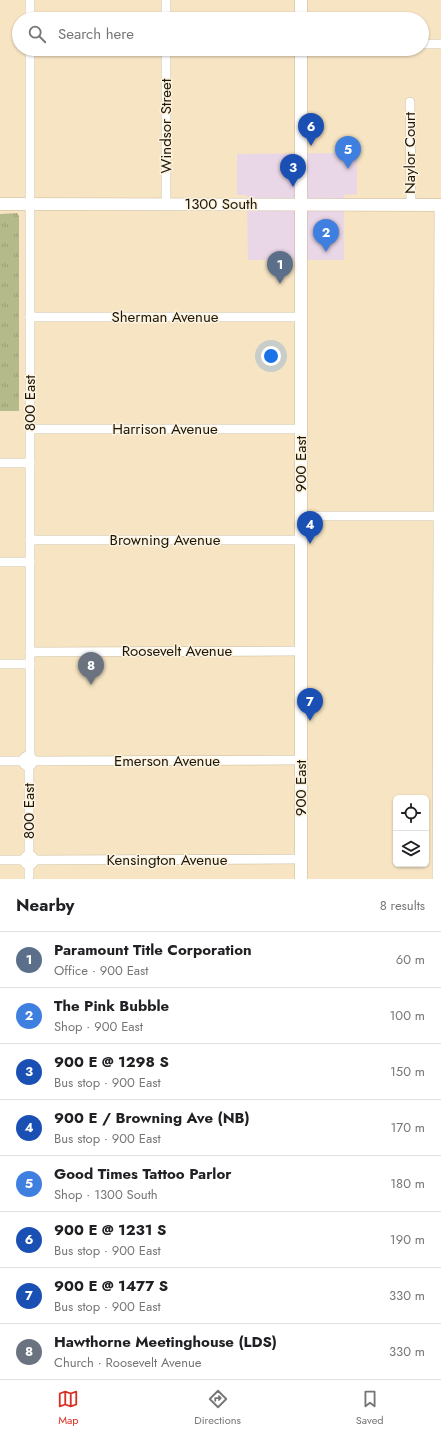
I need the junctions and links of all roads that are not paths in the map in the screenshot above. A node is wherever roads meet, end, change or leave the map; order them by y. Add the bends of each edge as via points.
1 (30, 0) edge
2 (166, 0) edge
3 (301, 0) edge
4 (30, 12) edge
5 (166, 12) edge
6 (301, 12) edge
7 (429, 44) edge
8 (441, 44) edge
9 (30, 56) edge
10 (166, 56) edge
11 (301, 56) edge
12 (410, 102) dead end
13 (0, 204) edge
14 (30, 204) junction
15 (166, 204) junction
16 (301, 205) junction
17 (410, 205) junction
18 (440, 205) edge
19 (30, 317) junction
20 (301, 317) junction
21 (301, 428) junction
22 (30, 429) junction
23 (0, 463) edge
24 (30, 463) junction
25 (301, 516) junction
26 (440, 516) edge
27 (30, 540) junction
28 (301, 540) junction
29 (0, 562) edge
30 (30, 562) junction
31 (301, 651) junction
32 (30, 652) junction
33 (0, 664) edge
34 (30, 664) junction
35 (301, 760) junction
36 (0, 761) edge
37 (29, 761) junction
38 (301, 859) junction
39 (0, 860) edge
40 (29, 860) junction
41 (29, 879) edge
42 (301, 879) edge
43 (437, 879) edge

1 - 4 street
2 - 5 street
3 - 6 street
7 - 8 street
9 - 14 street, 800 East
10 - 15 street, Windsor Street
11 - 16 street, 900 East
12 - 17 street, Naylor Court
13 - 14 street, 1300 South
14 - 15 street, 1300 South
14 - 19 street, 800 East
15 - 16 street, 1300 South
16 - 17 street, 1300 South
16 - 20 street, 900 East
17 - 18 street, 1300 South
18 - 26 street
19 - 20 street, Sherman Avenue
19 - 22 street, 800 East
20 - 21 street, 900 East
21 - 22 street, Harrison Avenue
21 - 25 street, 900 East
22 - 24 street, 800 East
23 - 24 street
24 - 27 street, 800 East
25 - 26 street
25 - 28 street, 900 East
26 - 43 street
27 - 28 street, Browning Avenue
27 - 30 street, 800 East
28 - 31 street, 900 East
29 - 30 street
30 - 32 street, 800 East
31 - 32 street, Roosevelt Avenue
31 - 35 street, 900 East
32 - 34 street, 800 East
33 - 34 street
34 - 37 street, 800 East
35 - 37 street, Emerson Avenue
35 - 38 street, 900 East
36 - 37 street, Emerson Avenue
37 - 40 street, 800 East
38 - 40 street, Kensington Avenue
38 - 42 street, 900 East
39 - 40 street, Kensington Avenue
40 - 41 street, 800 East

